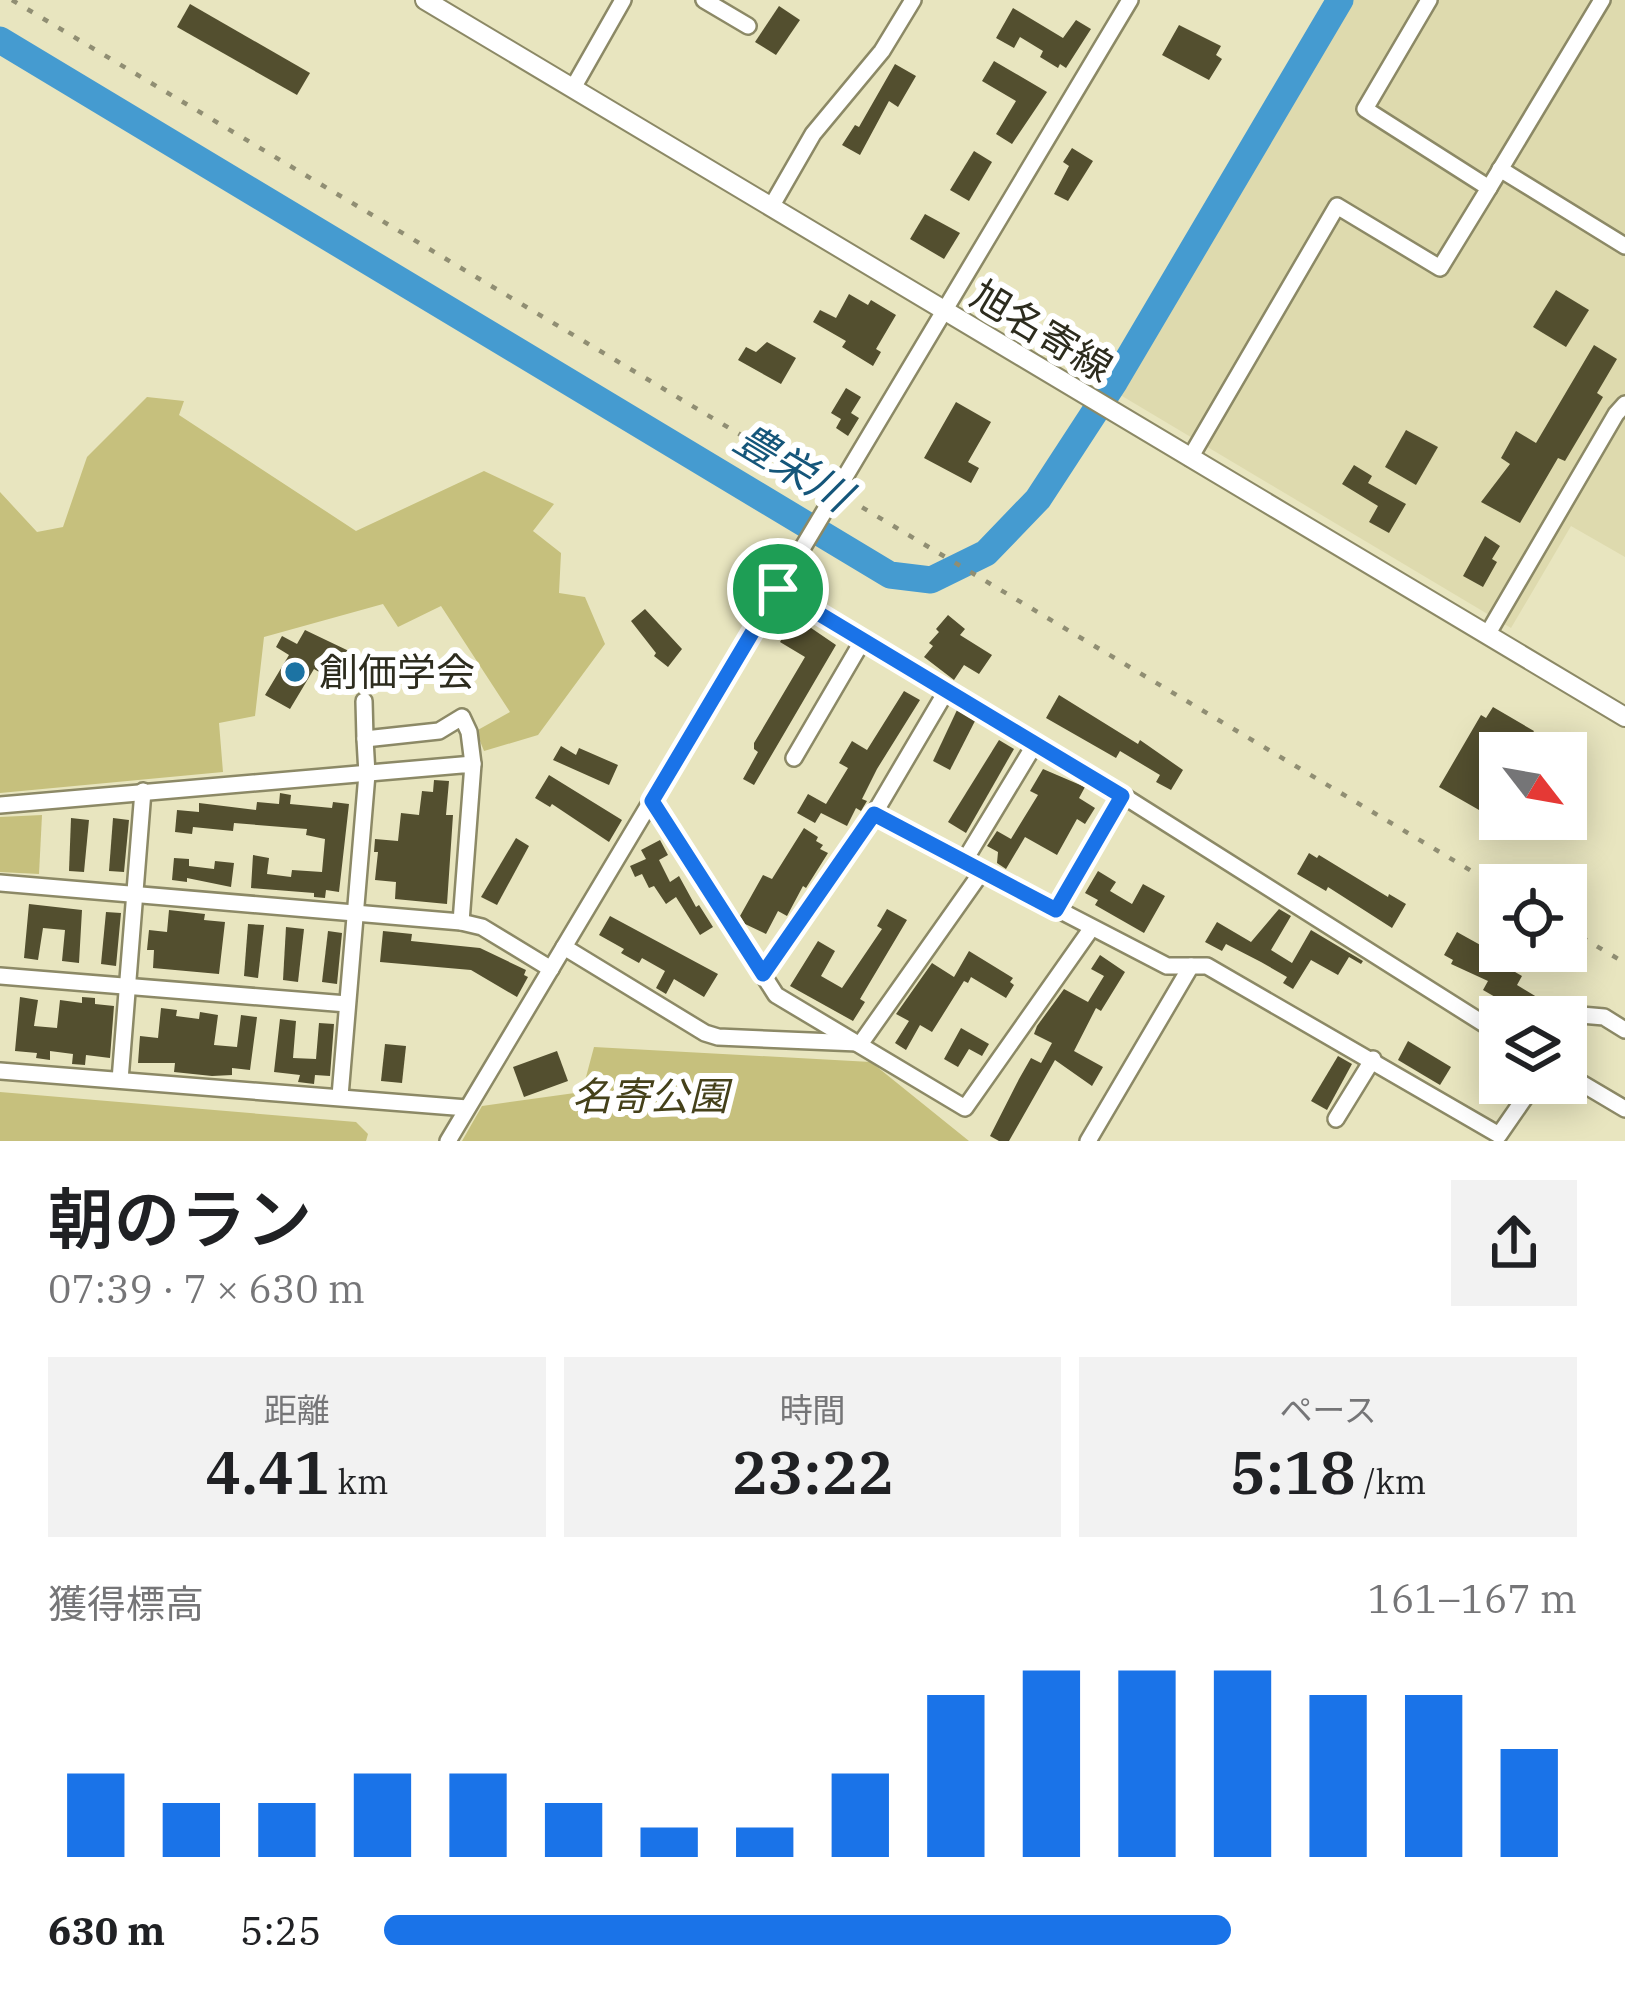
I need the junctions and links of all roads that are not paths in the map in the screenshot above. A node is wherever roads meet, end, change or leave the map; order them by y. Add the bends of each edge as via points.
1 (425, 0) edge
2 (623, 0) edge
3 (704, 0) edge
4 (913, 0) edge
5 (1130, 0) edge
6 (1429, 0) edge
7 (1601, 0) edge
8 (748, 26) dead end
9 (573, 88) junction
10 (1500, 169) junction
11 (1489, 188) junction
12 (771, 207) junction
13 (1625, 246) edge
14 (944, 311) junction
15 (1625, 404) edge
16 (1190, 458) junction
17 (778, 589) junction
18 (1486, 635) junction
19 (863, 640) junction
20 (947, 690) junction
21 (364, 701) dead end
22 (1625, 718) edge
23 (365, 739) junction
24 (1036, 744) junction
25 (794, 758) dead end
26 (473, 764) junction
27 (367, 775) junction
28 (143, 791) junction
29 (1122, 796) junction
30 (652, 801) junction
31 (0, 806) edge
32 (874, 814) junction
33 (963, 863) junction
34 (982, 874) junction
35 (0, 883) edge
36 (134, 894) junction
37 (1056, 910) junction
38 (355, 914) junction
39 (461, 922) junction
40 (1091, 929) junction
41 (564, 947) junction
42 (1191, 966) junction
43 (551, 969) junction
44 (763, 974) junction
45 (0, 976) edge
46 (128, 987) junction
47 (346, 1004) junction
48 (1587, 1016) edge
49 (1479, 1021) edge
50 (1625, 1030) edge
51 (861, 1043) junction
52 (1373, 1059) junction
53 (0, 1071) edge
54 (120, 1080) junction
55 (1587, 1086) edge
56 (340, 1096) junction
57 (1520, 1104) edge
58 (467, 1108) junction
59 (1625, 1109) edge
60 (1336, 1118) dead end
61 (448, 1141) edge
62 (1088, 1141) edge

1 - 9 main road, 旭名寄線
2 - 9 street
3 - 8 street
4 - 12 street via 813,134
5 - 14 street
6 - 11 street via 1365,109
7 - 10 street
9 - 12 main road, 旭名寄線
10 - 11 street
10 - 13 street
11 - 16 street via 1440,268 1337,206
12 - 14 main road, 旭名寄線
14 - 16 main road, 旭名寄線
14 - 17 street
15 - 18 street
16 - 18 main road, 旭名寄線
17 - 19 street
17 - 30 street
18 - 22 main road, 旭名寄線
19 - 20 street
19 - 25 street
20 - 24 street
20 - 32 street
21 - 23 street
23 - 26 street via 439,731 462,717
23 - 27 street
24 - 29 street
24 - 33 street
26 - 27 street
26 - 39 street
27 - 28 street
27 - 38 street
28 - 31 street
28 - 36 street
29 - 37 street
29 - 49 street
30 - 41 street
30 - 44 street
32 - 33 street
32 - 44 street
33 - 34 street
34 - 37 street
34 - 51 street
35 - 36 street
36 - 38 street
36 - 46 street
37 - 40 street
38 - 39 street
38 - 47 street
39 - 43 street
40 - 42 street via 1167,967
40 - 51 street via 965,1108
41 - 43 street
41 - 51 street via 705,1033
42 - 52 street via 1207,966
42 - 62 street
43 - 58 street
44 - 51 street via 776,994
45 - 46 street
46 - 47 street
46 - 54 street
47 - 56 street
48 - 50 street
52 - 57 street via 1499,1135
52 - 60 street
53 - 54 street
54 - 56 street
55 - 59 street
56 - 58 street
58 - 61 street

